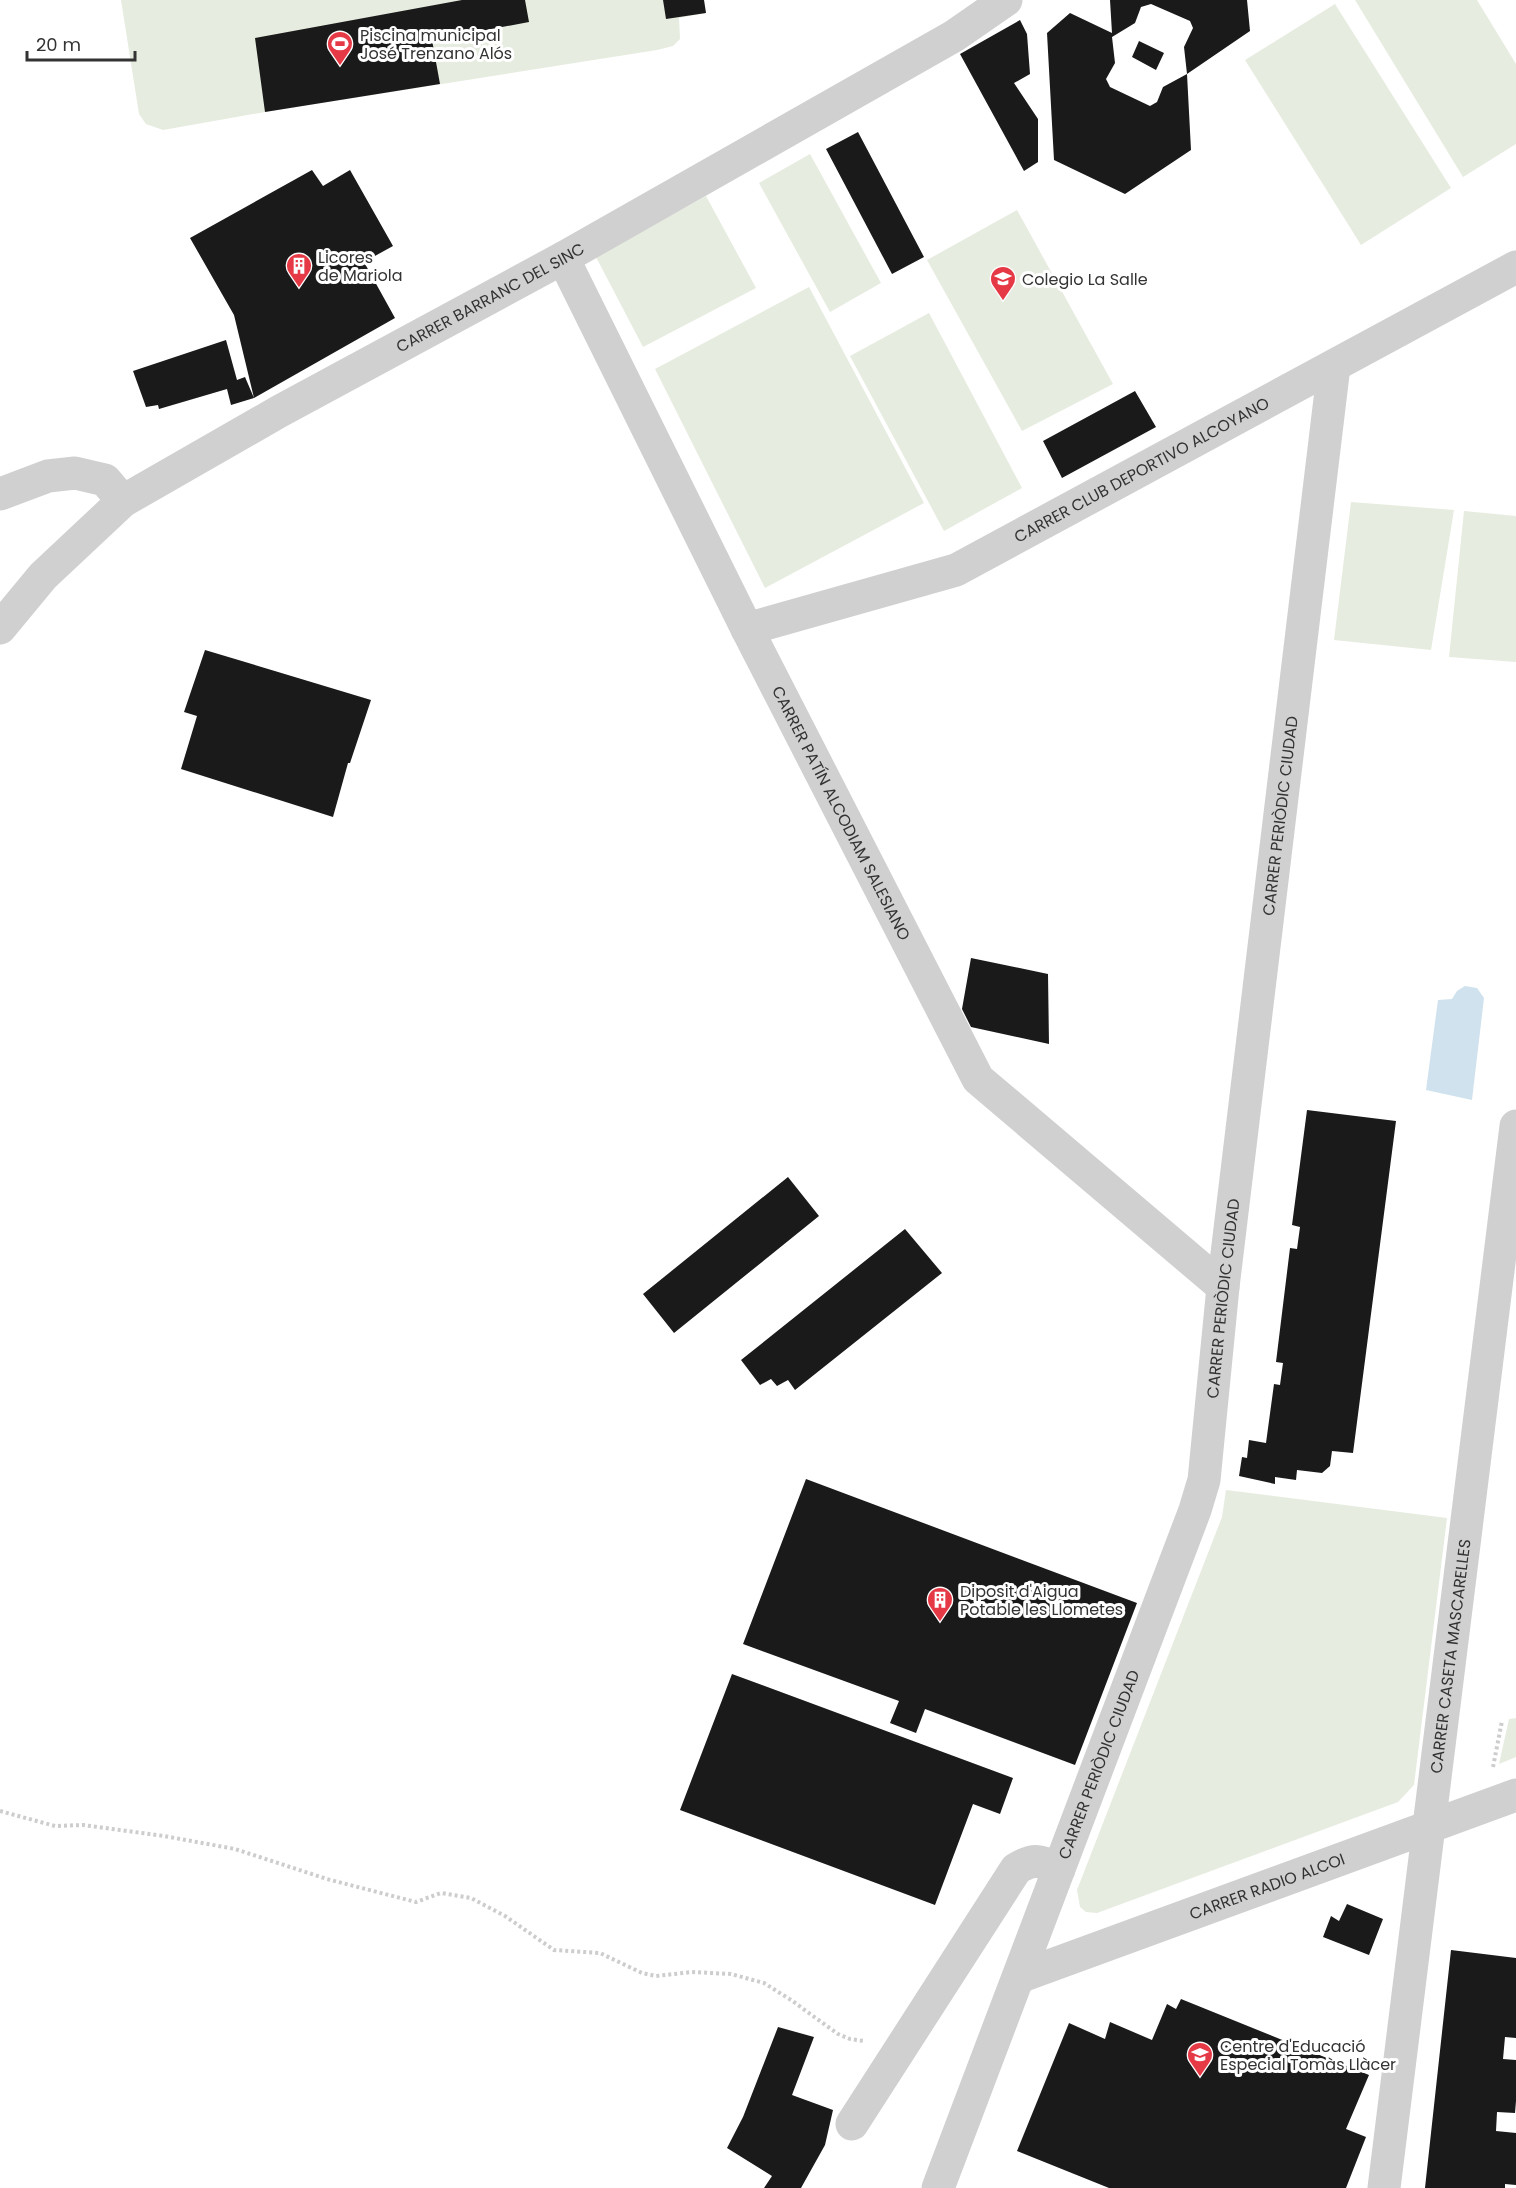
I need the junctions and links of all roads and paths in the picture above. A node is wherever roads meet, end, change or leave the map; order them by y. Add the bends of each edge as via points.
1 (1006, 0) edge
2 (563, 258) junction
3 (1516, 267) edge
4 (1334, 366) junction
5 (0, 494) edge
6 (123, 501) junction
7 (0, 628) edge
8 (747, 629) junction
9 (1516, 1126) edge
10 (1223, 1287) junction
11 (1516, 1795) edge
12 (0, 1811) edge
13 (1430, 1828) junction
14 (1059, 1869) junction
15 (1019, 1977) junction
16 (904, 2043) junction
17 (852, 2124) dead end
18 (938, 2188) edge
19 (1384, 2188) edge

1 - 2 street, CARRER BARRANC DEL SINC via 954,36
2 - 6 street, CARRER BARRANC DEL SINC
2 - 8 street, CARRER PATÍN ALCODIAM SALESIANO
3 - 4 street, CARRER CLUB DEPORTIVO ALCOYANO
4 - 8 street, CARRER CLUB DEPORTIVO ALCOYANO via 956,570
4 - 10 street, CARRER PERIÒDIC CIUDAD
5 - 6 street via 48,476 75,473 105,480
6 - 7 street, CARRER BARRANC DEL SINC via 43,576
8 - 10 street, CARRER PATÍN ALCODIAM SALESIANO via 978,1079
9 - 13 street, CARRER CASETA MASCARELLES
10 - 14 street, CARRER PERIÒDIC CIUDAD via 1204,1480
11 - 13 street, CARRER RADIO ALCOI
12 - 16 path via 55,1826 83,1825 235,1849 416,1902 441,1893 471,1898 554,1950 600,1953 656,1976 692,1972 731,1974 764,1983 850,2039
13 - 15 street, CARRER RADIO ALCOI
13 - 19 street, CARRER CASETA MASCARELLES
14 - 15 street, CARRER PERIÒDIC CIUDAD
14 - 16 street via 1038,1860 1016,1869
15 - 18 street, CARRER PERIÒDIC CIUDAD
16 - 17 street

